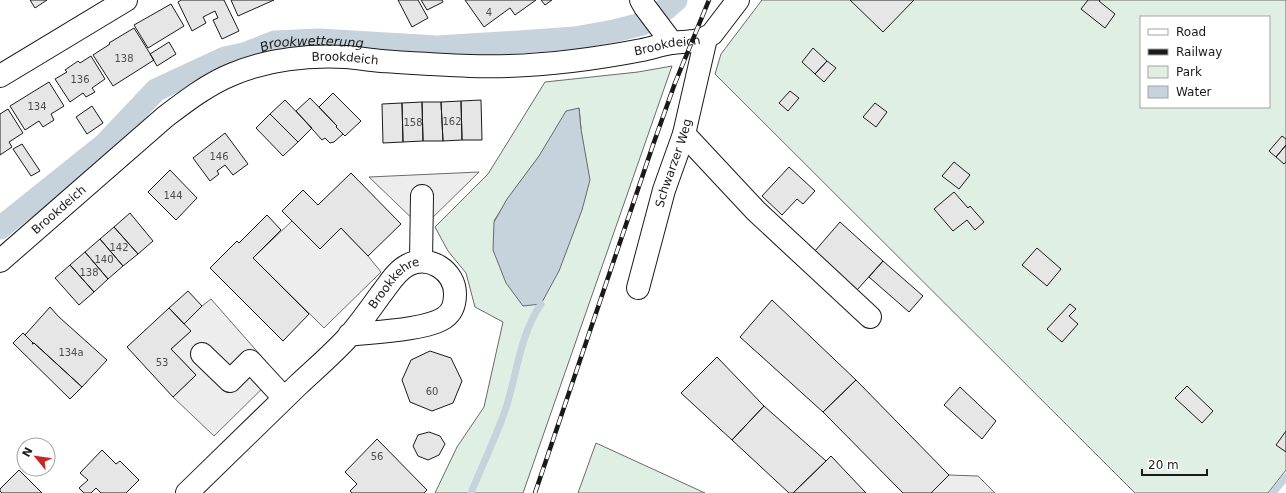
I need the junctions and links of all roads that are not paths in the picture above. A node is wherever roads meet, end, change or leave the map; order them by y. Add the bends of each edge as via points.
1 (126, 0) edge
2 (738, 0) edge
3 (647, 10) edge
4 (706, 38) junction
5 (672, 43) junction
6 (0, 76) edge
7 (684, 134) junction
8 (422, 196) dead end
9 (0, 261) edge
10 (421, 262) junction
11 (638, 288) dead end
12 (870, 317) dead end
13 (350, 335) junction
14 (202, 354) dead end
15 (284, 398) junction
16 (186, 493) edge

1 - 6 street
2 - 4 street, Brookdeich via 712,34
3 - 5 street
4 - 5 street, Brookdeich
4 - 7 street, Schwarzer Weg
5 - 9 street, Brookdeich via 575,61 543,64 472,66 320,57 280,60 254,66 212,84 159,122
7 - 11 street, Schwarzer Weg via 664,190
7 - 12 street via 756,211
8 - 10 street
10 - 13 street, Brookkehre via 408,265 395,275
10 - 13 street, Brookkehre via 436,264 452,279 455,289 452,310 444,318 414,328
13 - 15 street, Brookkehre
14 - 15 street via 230,381 250,361
15 - 16 street, Brookkehre

